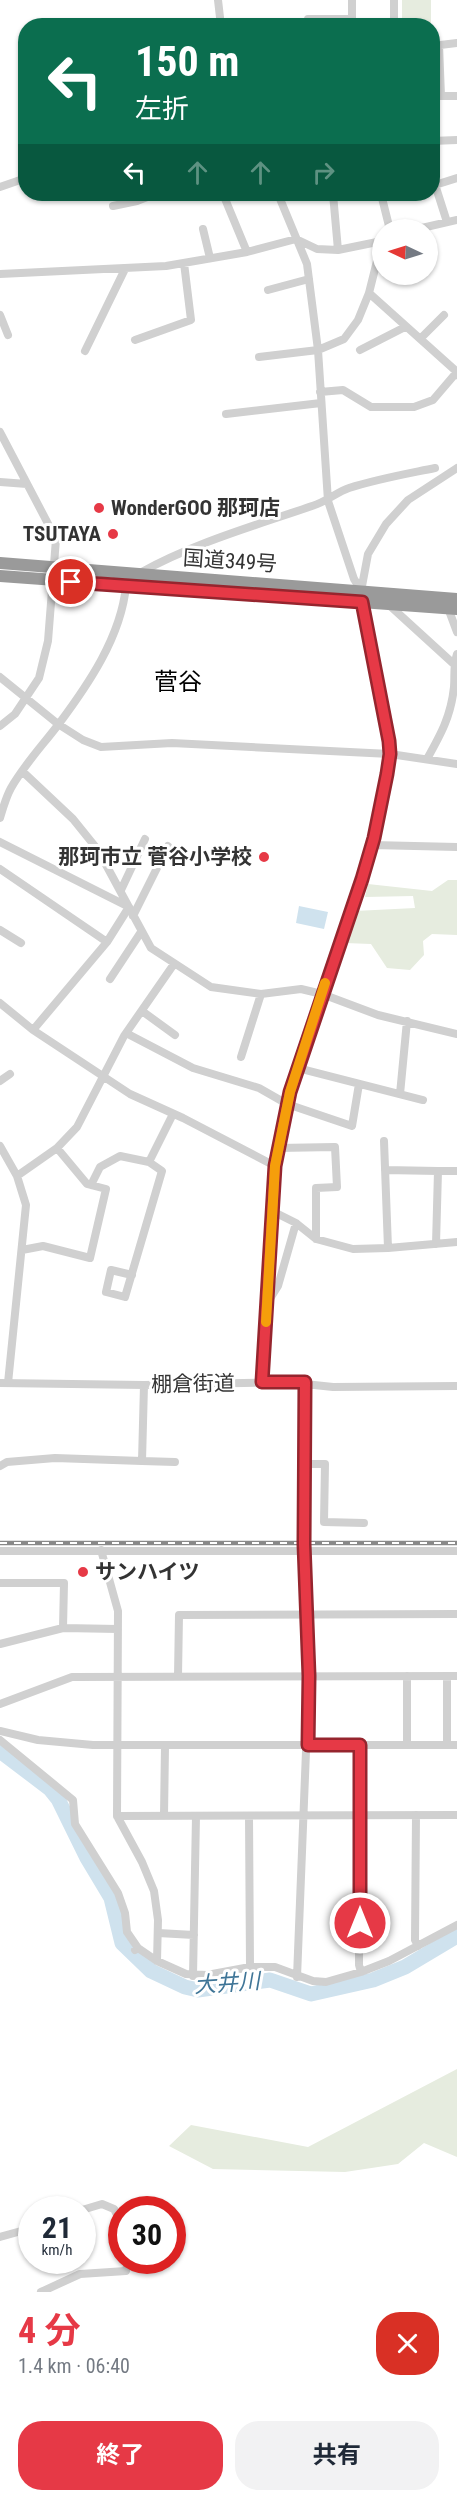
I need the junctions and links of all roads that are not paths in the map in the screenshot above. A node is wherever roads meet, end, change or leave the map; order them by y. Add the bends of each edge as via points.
1 (218, 0) edge
2 (352, 0) edge
3 (394, 0) edge
4 (220, 18) edge
5 (352, 18) edge
6 (394, 18) edge
7 (457, 43) edge
8 (440, 45) edge
9 (440, 96) edge
10 (457, 96) edge
11 (457, 140) edge
12 (440, 141) edge
13 (457, 178) edge
14 (18, 181) edge
15 (440, 183) edge
16 (0, 187) edge
17 (440, 200) edge
18 (126, 201) edge
19 (226, 201) edge
20 (281, 201) edge
21 (334, 201) edge
22 (383, 201) edge
23 (113, 206) dead end
24 (387, 219) edge
25 (457, 220) edge
26 (447, 222) junction
27 (438, 224) edge
28 (203, 229) dead end
29 (296, 239) junction
30 (372, 243) edge
31 (338, 250) junction
32 (247, 252) junction
33 (210, 258) junction
34 (184, 263) junction
35 (125, 269) junction
36 (0, 274) edge
37 (309, 279) junction
38 (372, 281) edge
39 (268, 290) dead end
40 (369, 293) junction
41 (0, 315) edge
42 (444, 315) dead end
43 (405, 327) junction
44 (8, 335) dead end
45 (420, 339) junction
46 (135, 340) dead end
47 (318, 350) junction
48 (360, 350) dead end
49 (84, 351) dead end
50 (259, 357) dead end
51 (457, 373) edge
52 (321, 392) junction
53 (321, 403) junction
54 (226, 414) dead end
55 (0, 432) edge
56 (435, 468) dead end
57 (457, 468) edge
58 (0, 482) edge
59 (27, 484) junction
60 (328, 501) junction
61 (0, 563) edge
62 (53, 566) junction
63 (139, 573) junction
64 (0, 576) edge
65 (52, 580) junction
66 (126, 586) junction
67 (362, 596) junction
68 (388, 604) junction
69 (454, 605) edge
70 (457, 632) edge
71 (457, 654) edge
72 (455, 665) edge
73 (0, 677) edge
74 (27, 698) junction
75 (58, 724) junction
76 (0, 726) edge
77 (390, 754) junction
78 (427, 759) junction
79 (457, 764) edge
80 (22, 771) junction
81 (0, 818) edge
82 (145, 839) dead end
83 (0, 842) edge
84 (372, 845) junction
85 (168, 846) dead end
86 (457, 847) edge
87 (0, 869) edge
88 (121, 890) junction
89 (129, 907) junction
90 (133, 916) junction
91 (0, 930) edge
92 (141, 932) junction
93 (107, 942) junction
94 (21, 943) dead end
95 (174, 964) junction
96 (110, 980) dead end
97 (261, 994) junction
98 (322, 994) junction
99 (0, 1003) edge
100 (142, 1011) junction
101 (407, 1021) junction
102 (33, 1030) junction
103 (126, 1033) junction
104 (457, 1034) edge
105 (175, 1035) dead end
106 (241, 1057) dead end
107 (298, 1068) junction
108 (10, 1074) dead end
109 (104, 1076) junction
110 (0, 1081) edge
111 (359, 1084) junction
112 (400, 1094) junction
113 (423, 1100) dead end
114 (287, 1104) junction
115 (173, 1114) junction
116 (384, 1141) dead end
117 (0, 1146) edge
118 (57, 1148) junction
119 (278, 1148) junction
120 (149, 1162) junction
121 (275, 1166) junction
122 (385, 1170) junction
123 (457, 1171) edge
124 (438, 1172) junction
125 (17, 1176) junction
126 (91, 1185) junction
127 (272, 1211) junction
128 (296, 1223) junction
129 (316, 1239) junction
130 (457, 1242) edge
131 (436, 1244) junction
132 (387, 1248) junction
133 (22, 1250) junction
134 (132, 1275) dead end
135 (268, 1303) junction
136 (262, 1382) junction
137 (305, 1382) junction
138 (4, 1383) edge
139 (144, 1385) junction
140 (457, 1386) edge
141 (142, 1461) junction
142 (175, 1462) dead end
143 (305, 1464) junction
144 (0, 1466) edge
145 (364, 1523) dead end
146 (101, 1550) junction
147 (0, 1551) edge
148 (304, 1551) junction
149 (457, 1551) edge
150 (0, 1583) edge
151 (457, 1614) edge
152 (308, 1615) junction
153 (63, 1629) junction
154 (118, 1629) junction
155 (0, 1644) edge
156 (117, 1676) junction
157 (178, 1676) junction
158 (309, 1676) junction
159 (407, 1676) junction
160 (447, 1676) junction
161 (457, 1676) edge
162 (0, 1704) edge
163 (0, 1731) edge
164 (0, 1740) edge
165 (308, 1745) junction
166 (360, 1745) junction
167 (407, 1745) junction
168 (447, 1745) junction
169 (457, 1745) edge
170 (117, 1746) junction
171 (165, 1746) junction
172 (416, 1815) junction
173 (457, 1815) edge
174 (117, 1816) junction
175 (164, 1816) junction
176 (196, 1816) junction
177 (249, 1816) junction
178 (305, 1816) junction
179 (360, 1816) junction
180 (457, 1924) edge
181 (158, 1933) junction
182 (194, 1935) junction
183 (418, 1946) junction
184 (157, 1961) junction
185 (250, 1967) junction
186 (362, 1972) junction
187 (193, 1976) junction
188 (297, 1977) junction
189 (18, 2232) edge
190 (0, 2237) edge
191 (108, 2272) edge
192 (40, 2292) edge

1 - 4 street
2 - 5 street
3 - 6 street
7 - 8 street
9 - 10 street
11 - 12 street
13 - 15 street
14 - 16 street
17 - 26 street
18 - 23 street
19 - 32 street
20 - 29 street
21 - 31 street
22 - 24 street
25 - 26 street
26 - 27 street
28 - 33 street
29 - 31 street via 317,249
29 - 32 street
29 - 37 street via 308,264
30 - 31 street
32 - 33 street
33 - 34 street
34 - 35 street
34 - 46 street via 191,320
35 - 36 street
35 - 49 street
37 - 39 street
37 - 47 street
38 - 40 street
40 - 43 street
40 - 47 street via 358,320 344,339
41 - 44 street
42 - 45 street
43 - 45 street
43 - 48 street
45 - 51 street
47 - 50 street
47 - 52 street
51 - 52 street via 433,400 414,406 371,407 343,390
52 - 53 street
53 - 54 street
53 - 60 street
55 - 59 street
56 - 60 street via 346,489
57 - 67 street via 408,500 386,524 368,554
58 - 59 street
59 - 62 street via 56,539
60 - 63 street via 228,534
60 - 67 street
61 - 62 highway, 国道349号
62 - 63 highway, 国道349号
62 - 65 street
63 - 67 highway, 国道349号
64 - 65 highway, 国道349号
65 - 66 highway, 国道349号
65 - 74 street via 45,657
66 - 67 highway, 国道349号
66 - 75 street via 113,635 95,670
67 - 68 highway, 国道349号
67 - 69 highway, 国道349号
67 - 77 street
68 - 69 highway, 国道349号
68 - 72 street
69 - 70 street
71 - 72 street
72 - 78 street via 448,723
73 - 74 street
74 - 75 street
74 - 76 street
75 - 77 street via 101,747 172,743
75 - 80 street
77 - 78 street
77 - 84 street
78 - 79 street
80 - 81 street
80 - 88 street via 73,819 98,850
82 - 88 street
83 - 89 street
84 - 86 street
84 - 98 street
85 - 90 street
87 - 93 street
88 - 89 street
89 - 90 street
89 - 93 street
90 - 92 street
91 - 94 street
92 - 95 street via 151,948
92 - 96 street
93 - 102 street
95 - 97 street via 211,987
95 - 100 street
97 - 98 street via 301,989
97 - 106 street
98 - 101 street via 378,1015
98 - 107 street
99 - 102 street
100 - 103 street
100 - 105 street
101 - 104 street
101 - 112 street
102 - 109 street
103 - 109 street
103 - 114 street via 193,1068 259,1088
107 - 111 street
107 - 114 street
108 - 110 street
109 - 115 street via 130,1094
109 - 118 street via 77,1127
111 - 112 street
111 - 114 street via 352,1126
112 - 113 street
114 - 119 street
115 - 120 street
115 - 121 street
116 - 122 street
117 - 125 street
118 - 125 street
118 - 126 street
119 - 121 street
119 - 129 street via 335,1147 337,1187 316,1188
120 - 126 street via 120,1156 100,1167
120 - 134 street via 162,1171
121 - 127 street
122 - 124 street
122 - 132 street
123 - 124 street
124 - 131 street
125 - 133 street via 26,1205
126 - 133 street via 106,1189 90,1258 43,1246
127 - 128 street
127 - 135 street
128 - 129 street
128 - 135 street via 278,1286
129 - 132 street via 353,1249
130 - 131 street
131 - 132 street
133 - 138 street
135 - 136 street
136 - 137 street, 棚倉街道
136 - 139 street, 棚倉街道
137 - 140 street, 棚倉街道 via 333,1387
137 - 143 street
138 - 139 street, 棚倉街道
139 - 141 street
141 - 142 street
141 - 144 street via 55,1458
143 - 145 street via 325,1464 324,1522
143 - 148 street
146 - 147 street
146 - 148 street
146 - 154 street via 118,1611
148 - 149 street
148 - 152 street
150 - 153 street via 64,1583
151 - 152 street
152 - 157 street via 179,1615
152 - 158 street
153 - 154 street
153 - 155 street
154 - 156 street
156 - 157 street
156 - 162 street via 72,1677
156 - 170 street
157 - 158 street
158 - 159 street
158 - 165 street
159 - 160 street
159 - 167 street
160 - 161 street
160 - 168 street
163 - 170 street via 62,1743
164 - 184 street via 73,1800 75,1824 118,1893 136,1949
165 - 166 street
165 - 171 street
165 - 178 street
166 - 167 street
166 - 179 street
167 - 168 street
168 - 169 street
170 - 171 street
170 - 174 street
171 - 175 street
172 - 173 street
172 - 179 street
172 - 183 street
174 - 175 street
174 - 181 street via 154,1891
175 - 176 street
176 - 177 street
176 - 182 street
177 - 178 street
177 - 185 street
178 - 179 street
178 - 188 street
179 - 186 street
180 - 183 street
181 - 182 street
181 - 184 street
182 - 187 street
183 - 186 street
184 - 187 street
185 - 187 street
185 - 188 street via 275,1967
186 - 188 street via 326,1982
189 - 190 street
191 - 192 street via 80,2274

